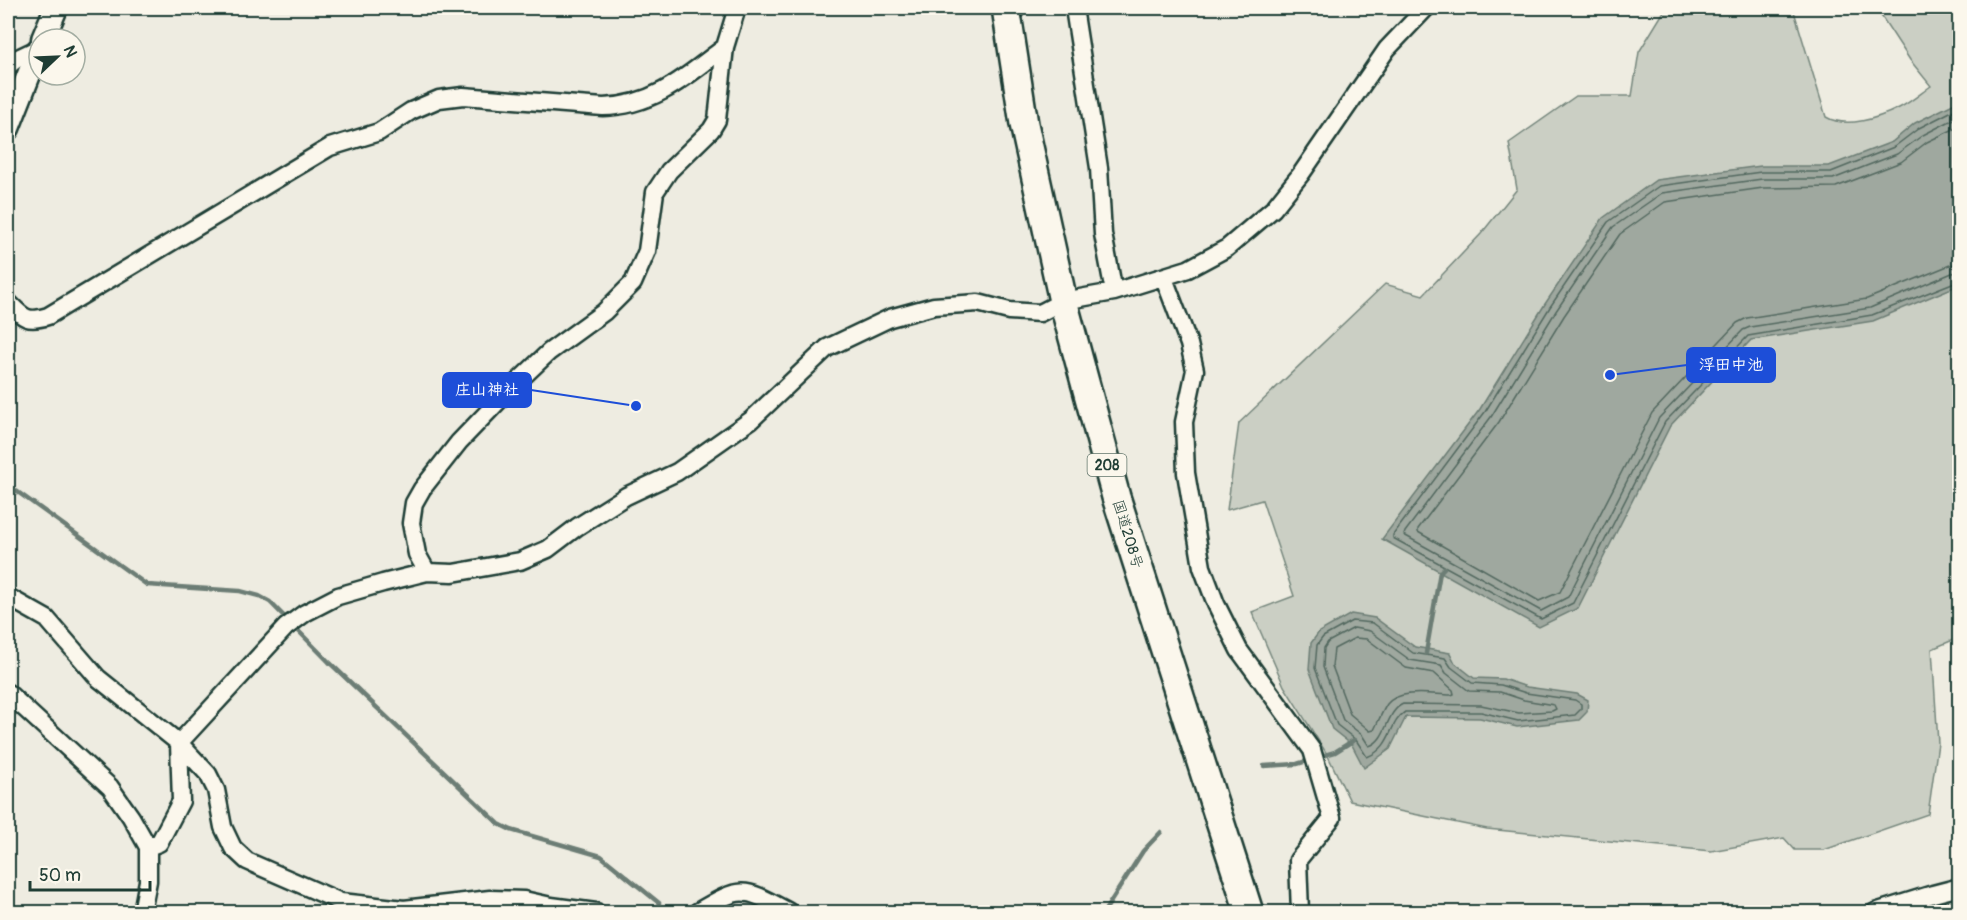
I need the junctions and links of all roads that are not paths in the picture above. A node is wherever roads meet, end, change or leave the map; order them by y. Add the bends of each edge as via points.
1 (56, 8) edge
2 (736, 8) edge
3 (1006, 8) edge
4 (1074, 8) edge
5 (1426, 8) edge
6 (48, 27) edge
7 (724, 47) junction
8 (27, 54) edge
9 (8, 66) edge
10 (27, 80) edge
11 (8, 128) edge
12 (1164, 278) junction
13 (1114, 292) junction
14 (1063, 301) junction
15 (8, 302) edge
16 (427, 572) junction
17 (8, 597) edge
18 (8, 693) edge
19 (179, 743) junction
20 (147, 847) junction
21 (1959, 887) edge
22 (551, 909) edge
23 (142, 912) edge
24 (596, 912) edge
25 (697, 912) edge
26 (789, 912) edge
27 (1249, 912) edge
28 (1300, 912) edge
29 (1875, 912) edge

1 - 6 main road
2 - 7 street
3 - 14 highway, 国道208号 / 208 via 1024,124
4 - 13 street via 1099,168 1104,244
5 - 12 street via 1387,49 1273,209 1227,248
7 - 15 street via 679,82 649,99 622,107 463,96 440,99 411,111 379,132 330,147 48,316 34,321 22,317
7 - 16 street via 717,120 669,171 656,192 647,251 633,283 604,312 549,352 511,388 459,442 414,503 411,523 417,554
8 - 9 street
10 - 11 main road
12 - 13 street
12 - 28 street via 1196,370 1184,422 1186,472 1202,567 1239,650 1312,750 1332,818 1298,860
13 - 14 street
14 - 16 street via 1041,313 1009,311 978,303 934,306 890,318 827,348 751,420 677,472 626,496 548,549 520,561 453,573
14 - 27 highway, 国道208号 / 208 via 1116,497
16 - 19 street via 338,596 292,622
17 - 19 street via 47,619 98,678
18 - 20 street via 110,787
19 - 20 street via 181,801 159,843
19 - 22 street via 208,774 232,848 248,861 341,902 404,909 490,899 524,900
20 - 23 street via 148,881
21 - 29 street
22 - 24 street
25 - 26 street via 728,894 744,892

